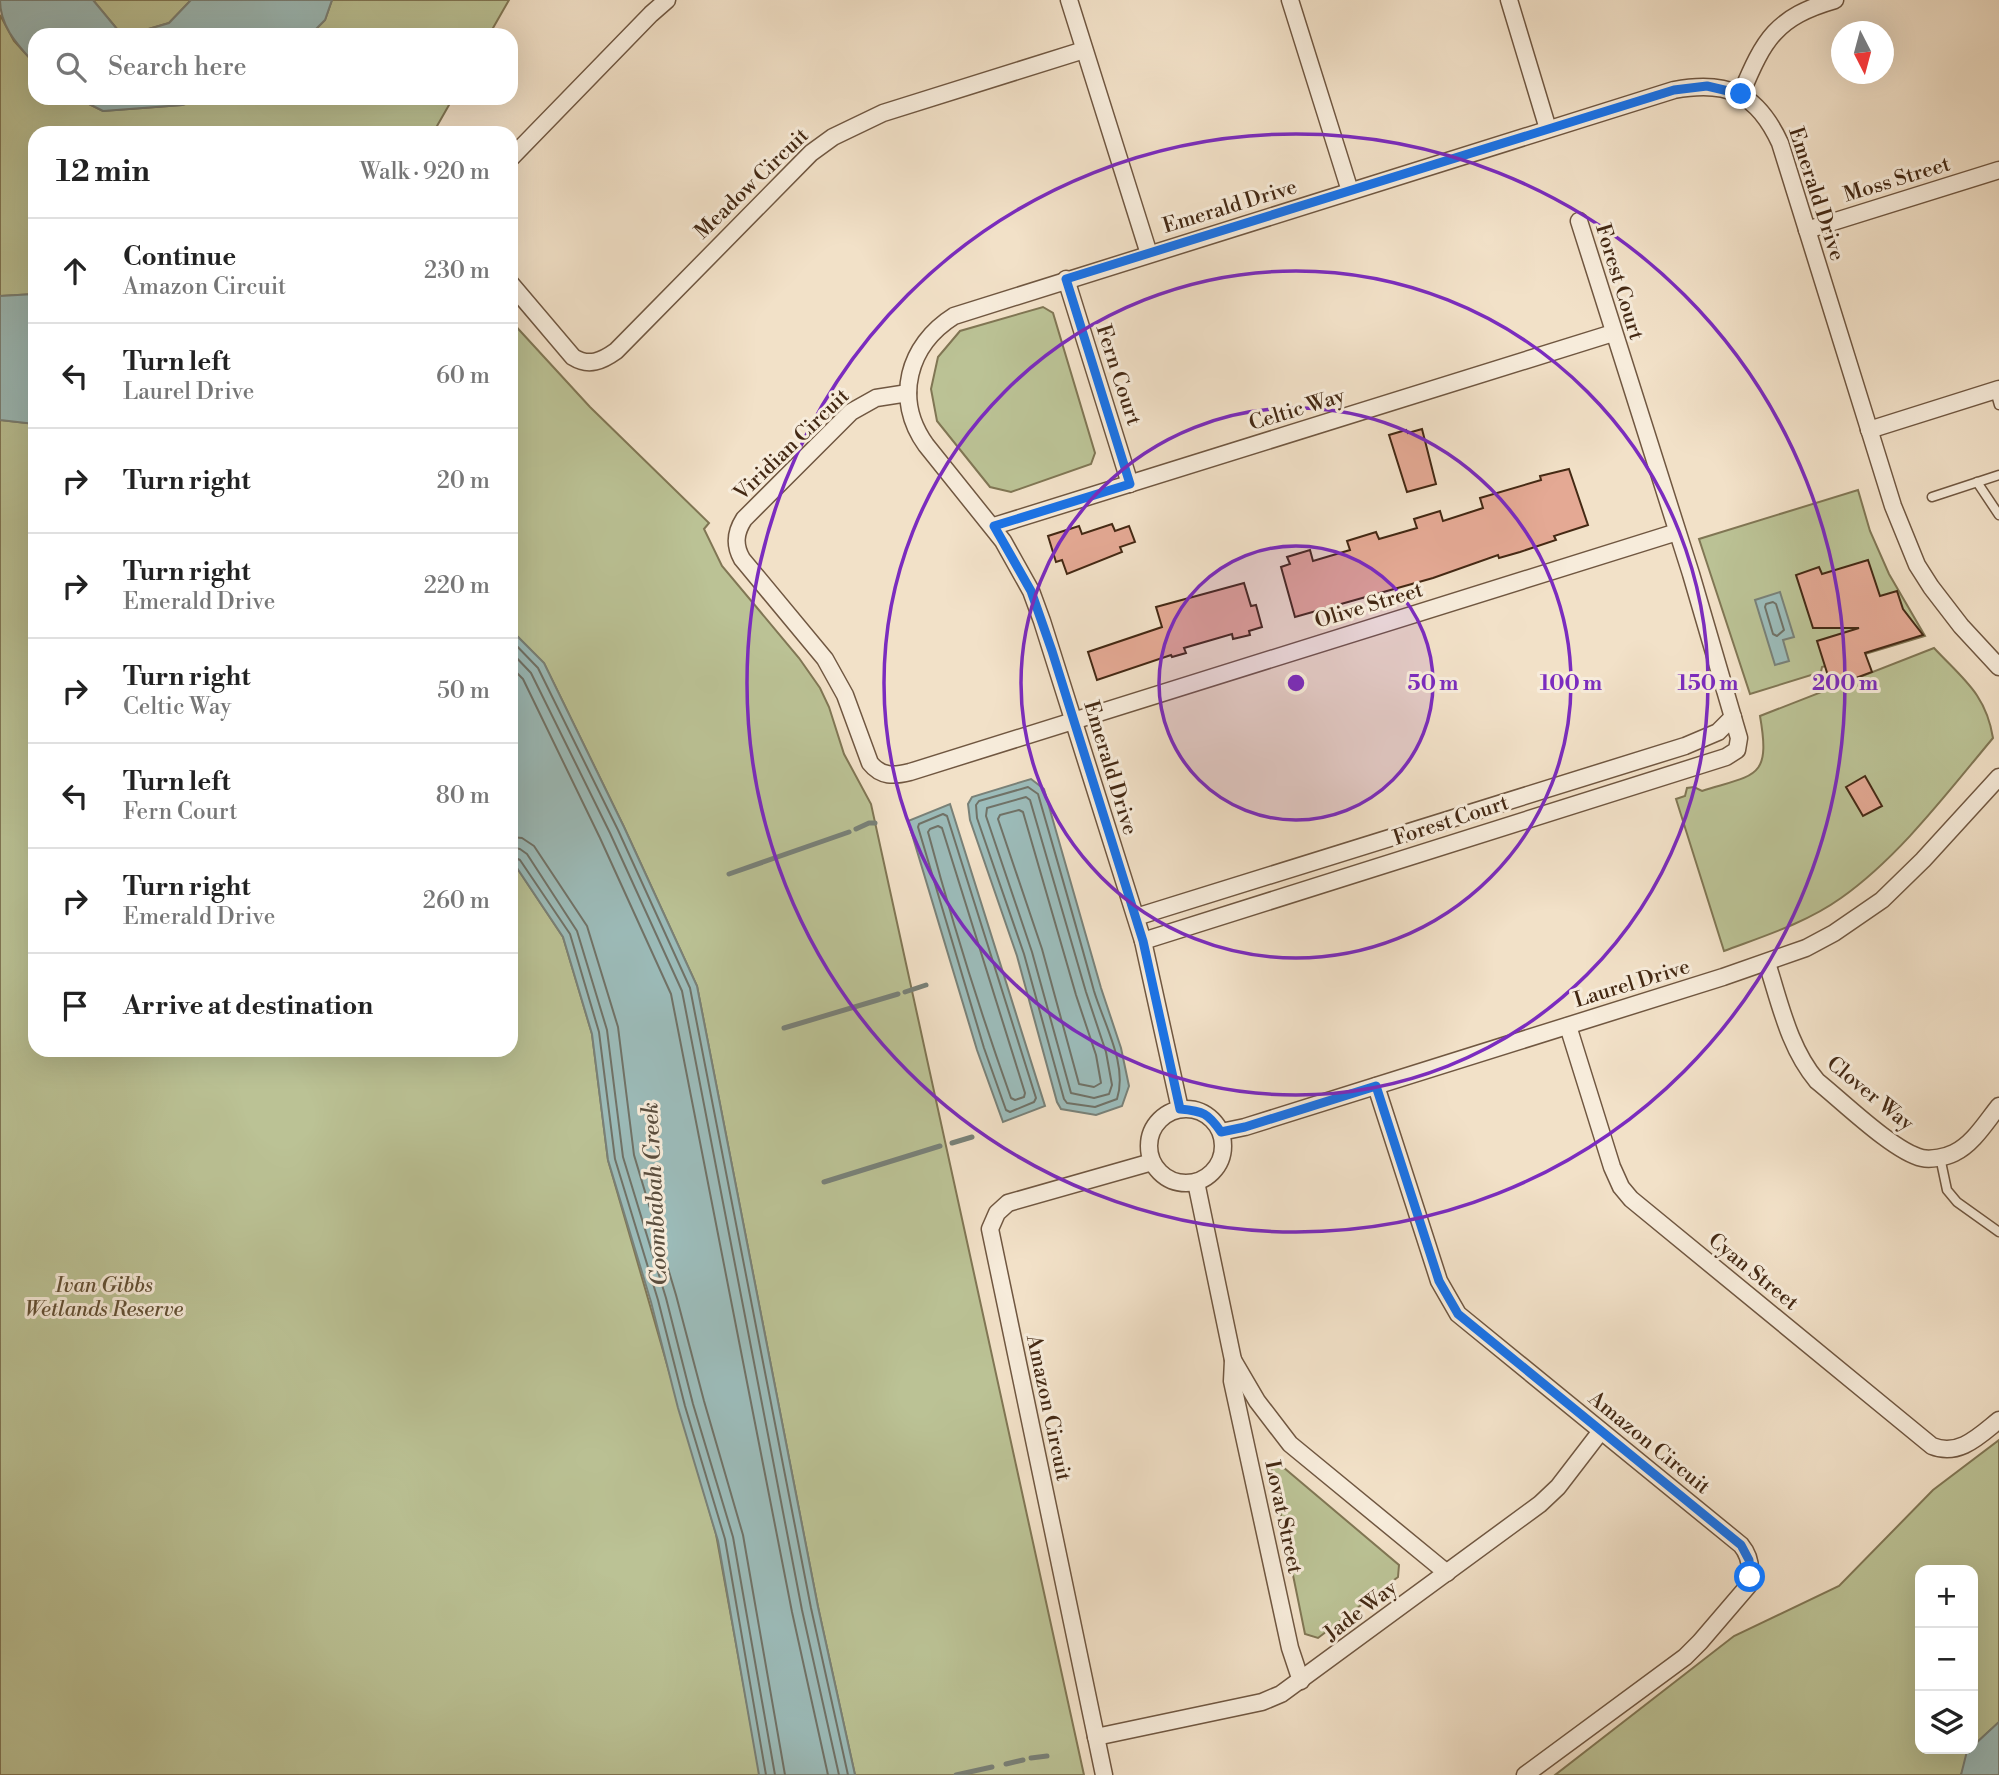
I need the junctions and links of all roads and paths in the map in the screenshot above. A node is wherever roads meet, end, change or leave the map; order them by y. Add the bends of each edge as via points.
1 (667, 0) edge
2 (1069, 0) edge
3 (1290, 0) edge
4 (1509, 0) edge
5 (1835, 0) edge
6 (1084, 50) junction
7 (1741, 94) junction
8 (1548, 129) junction
9 (518, 151) edge
10 (1999, 170) edge
11 (1350, 191) junction
12 (1579, 220) dead end
13 (1807, 230) junction
14 (1149, 254) junction
15 (1066, 279) junction
16 (518, 292) edge
17 (1613, 333) junction
18 (908, 393) junction
19 (1998, 395) edge
20 (1870, 430) junction
21 (1999, 475) edge
22 (1977, 482) junction
23 (1130, 484) junction
24 (1932, 497) dead end
25 (1999, 516) edge
26 (994, 526) junction
27 (1677, 532) junction
28 (1999, 667) edge
29 (1733, 717) junction
30 (1074, 721) junction
31 (1999, 777) edge
32 (1136, 917) junction
33 (1143, 941) junction
34 (1767, 963) junction
35 (1568, 1026) junction
36 (1376, 1086) junction
37 (1999, 1106) edge
38 (1180, 1109) junction
39 (1221, 1132) junction
40 (1940, 1157) junction
41 (1152, 1162) junction
42 (1196, 1182) junction
43 (1999, 1232) edge
44 (1233, 1360) junction
45 (1999, 1420) edge
46 (1601, 1431) junction
47 (1447, 1573) junction
48 (1301, 1681) junction
49 (1096, 1737) junction
50 (1104, 1775) edge
51 (1525, 1775) edge

1 - 9 street
2 - 6 street
3 - 11 street
4 - 8 street
5 - 7 street via 1801,11 1774,32
6 - 14 street
6 - 16 street, Meadow Circuit via 883,113 832,137 600,361 573,357
7 - 8 street, Emerald Drive via 1691,87
7 - 13 street, Emerald Drive via 1771,124
8 - 11 street, Emerald Drive
10 - 13 street, Moss Street
11 - 14 street, Emerald Drive
12 - 17 street, Forest Court
13 - 20 street, Emerald Drive
14 - 15 street, Emerald Drive
15 - 18 street, Emerald Drive via 943,323 919,349
15 - 23 street, Fern Court
17 - 23 street, Celtic Way
17 - 27 street, Forest Court
18 - 26 street, Emerald Drive via 922,440
18 - 30 street, Viridian Circuit via 876,398 851,412 744,519 737,535 738,552 825,659 845,695 866,754 882,773 910,772
19 - 20 street
20 - 28 street, Emerald Drive via 1917,565 1961,626
21 - 22 lane
22 - 24 lane
22 - 25 lane
23 - 26 street, Celtic Way
26 - 30 street, Emerald Drive via 1031,591
27 - 29 street, Forest Court
27 - 30 street, Olive Street
29 - 32 street, Forest Court via 1718,732 1685,746
29 - 33 street, Forest Court via 1739,737 1737,750 1726,757
30 - 32 street, Emerald Drive
31 - 34 street, Laurel Drive via 1882,900 1834,933
32 - 33 street, Emerald Drive
33 - 38 street, Emerald Drive
34 - 35 street, Laurel Drive
34 - 40 street, Clover Way via 1798,1056 1817,1081 1904,1150 1922,1158
35 - 36 street, Laurel Drive
35 - 45 street, Cyan Street via 1612,1167 1631,1199 1932,1446 1958,1449
36 - 39 street, Laurel Drive
36 - 46 street, Amazon Circuit via 1447,1298 1469,1324
37 - 40 street via 1964,1147
38 - 39 street via 1210,1117
38 - 41 street via 1168,1113 1151,1132
39 - 42 street via 1223,1156 1208,1177
40 - 43 lane via 1947,1190
41 - 42 street via 1170,1180
41 - 49 street, Amazon Circuit via 1008,1203 990,1229
42 - 44 street, Lovat Street
44 - 47 street, Lovat Street via 1290,1444
44 - 48 street, Lovat Street via 1232,1381
46 - 47 street, Jade Way via 1549,1496
46 - 51 street, Amazon Circuit via 1741,1545 1749,1560 1750,1577 1742,1594 1685,1657
47 - 48 street, Jade Way
48 - 49 street, Jade Way via 1262,1702
49 - 50 street, Amazon Circuit

